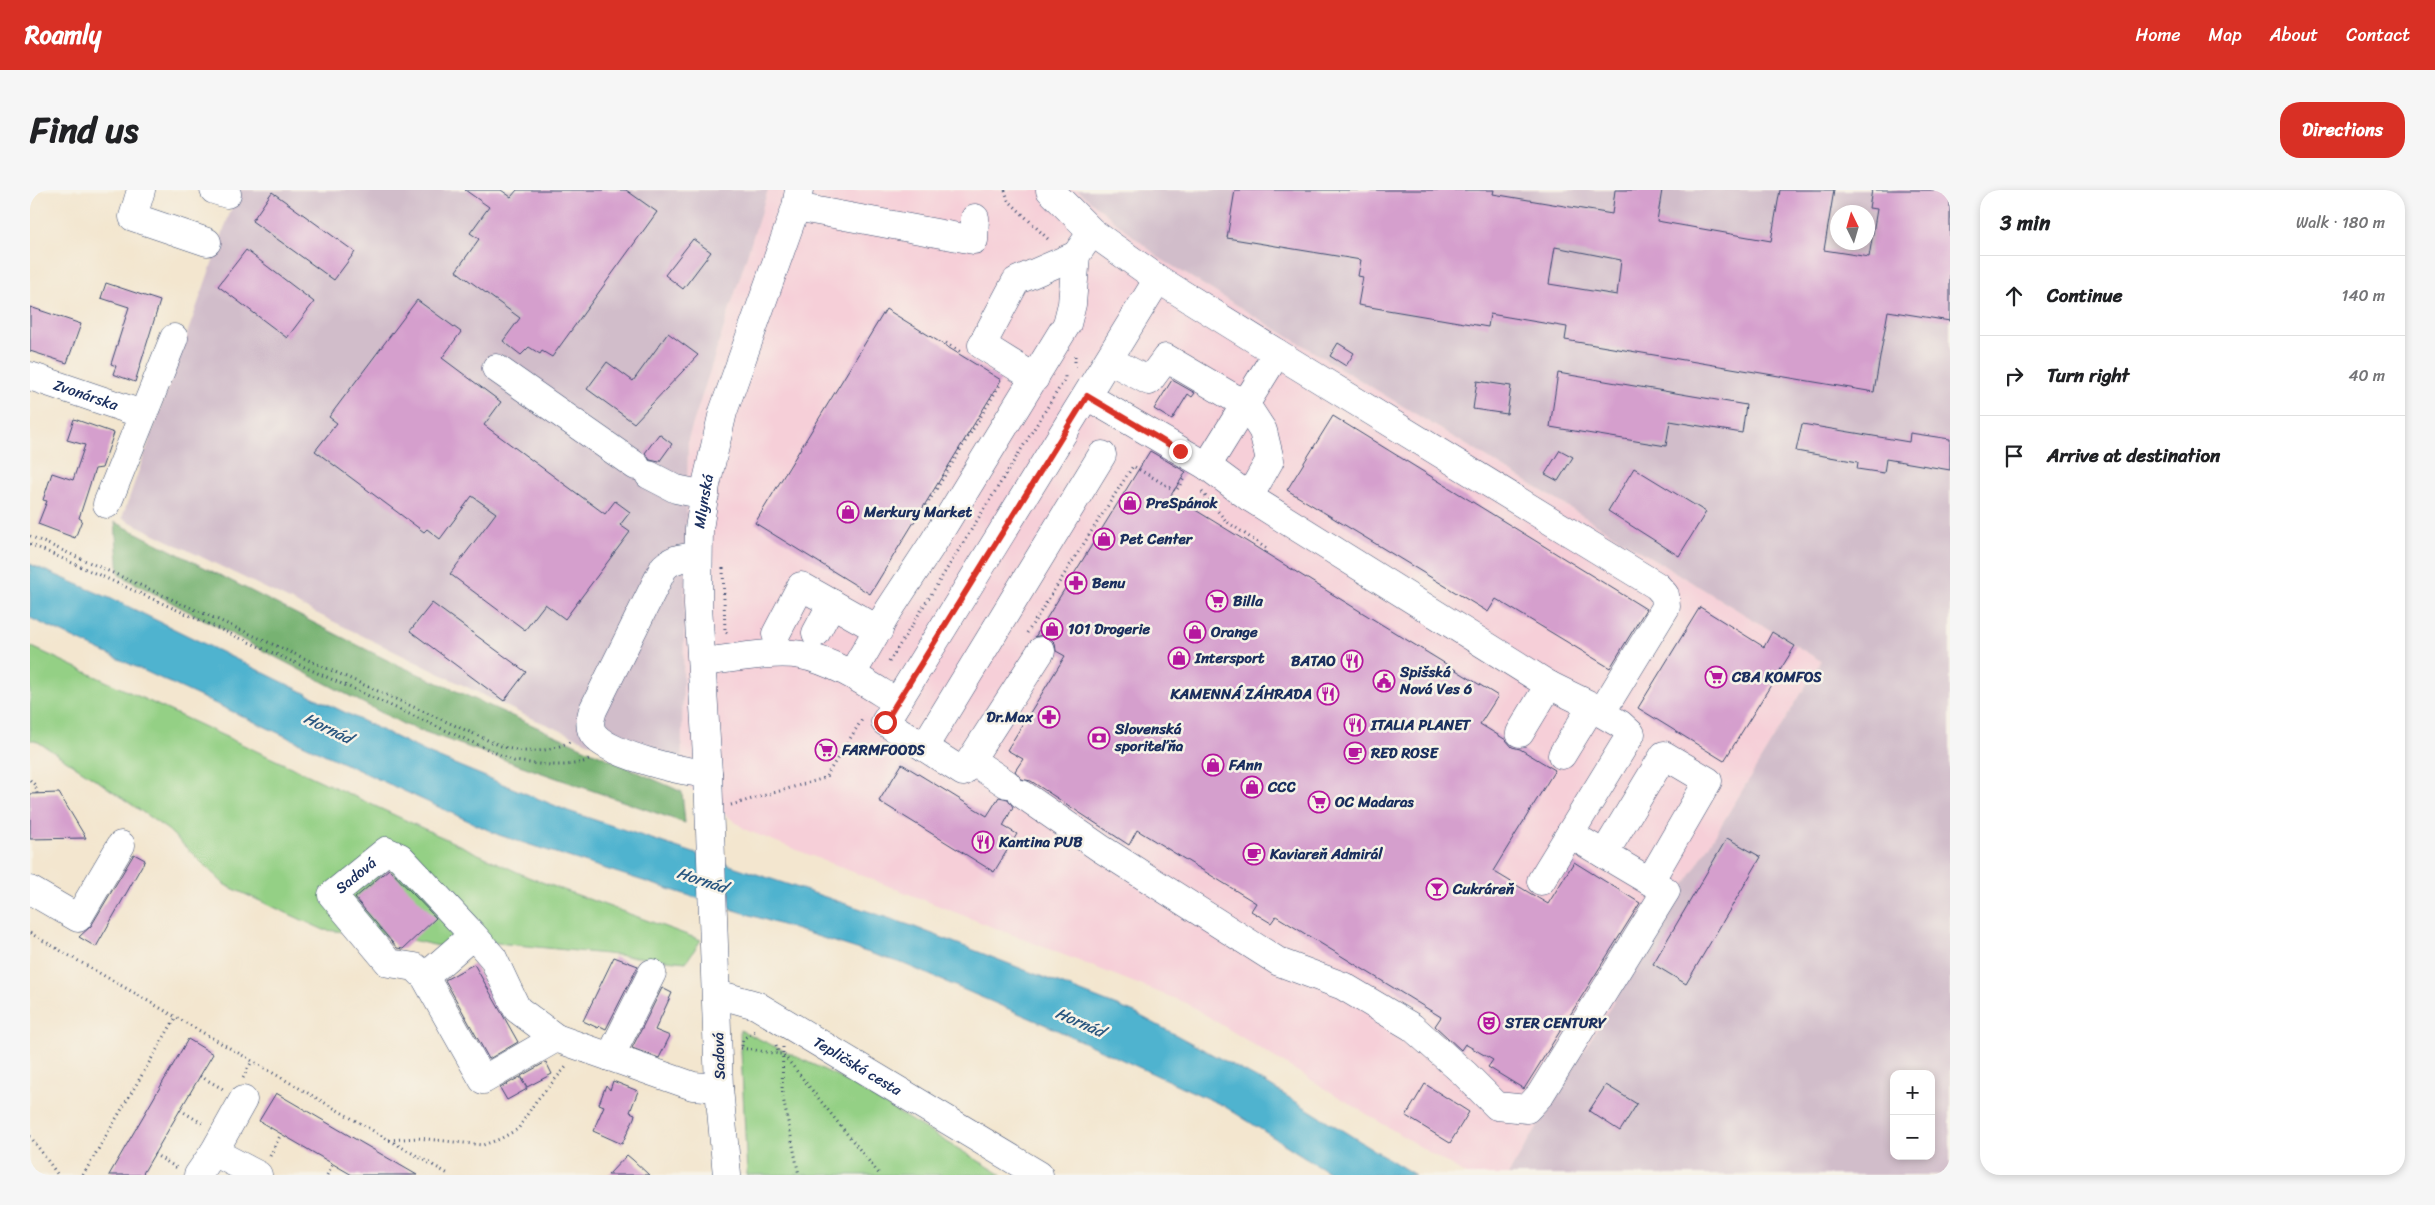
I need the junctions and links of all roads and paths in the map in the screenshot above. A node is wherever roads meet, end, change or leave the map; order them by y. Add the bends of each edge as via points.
1 (141, 190) edge
2 (1005, 190) edge
3 (1050, 190) edge
4 (797, 198) edge
5 (975, 218) dead end
6 (1092, 232) junction
7 (207, 242) dead end
8 (1066, 251) junction
9 (1158, 279) junction
10 (174, 338) dead end
11 (1277, 353) junction
12 (1108, 360) junction
13 (496, 368) dead end
14 (30, 376) edge
15 (1035, 378) junction
16 (1087, 396) junction
17 (1246, 405) junction
18 (142, 414) junction
19 (1102, 455) dead end
20 (1197, 470) junction
21 (705, 496) junction
22 (1249, 497) junction
23 (107, 504) dead end
24 (30, 536) edge
25 (30, 544) edge
26 (956, 556) dead end
27 (710, 558) junction
28 (969, 588) junction
29 (832, 603) junction
30 (1006, 612) junction
31 (879, 630) junction
32 (816, 633) dead end
33 (776, 634) dead end
34 (731, 638) dead end
35 (1033, 644) joint
36 (702, 662) junction
37 (889, 662) dead end
38 (852, 674) junction
39 (1549, 685) junction
40 (897, 702) junction
41 (1596, 709) junction
42 (866, 714) dead end
43 (592, 731) junction
44 (1520, 733) dead end
45 (1631, 734) junction
46 (924, 747) junction
47 (613, 749) junction
48 (1562, 755) dead end
49 (1664, 755) junction
50 (971, 760) junction
51 (708, 773) junction
52 (30, 780) edge
53 (37, 794) dead end
54 (737, 804) dead end
55 (1570, 834) junction
56 (121, 845) dead end
57 (1604, 854) junction
58 (1650, 881) junction
59 (1541, 882) dead end
60 (30, 890) edge
61 (30, 933) edge
62 (473, 934) junction
63 (652, 974) dead end
64 (425, 977) junction
65 (717, 994) junction
66 (176, 1017) junction
67 (757, 1030) dead end
68 (775, 1040) dead end
69 (566, 1041) junction
70 (783, 1047) dead end
71 (730, 1052) junction
72 (781, 1054) junction
73 (610, 1057) junction
74 (720, 1088) junction
75 (243, 1100) dead end
76 (180, 1110) dead end
77 (30, 1136) edge
78 (211, 1139) junction
79 (388, 1140) junction
80 (154, 1154) dead end
81 (333, 1164) dead end
82 (190, 1173) edge
83 (58, 1175) edge
84 (83, 1175) edge
85 (258, 1175) edge
86 (327, 1175) edge
87 (450, 1175) edge
88 (727, 1175) edge
89 (800, 1175) edge
90 (880, 1175) edge
91 (1039, 1175) edge

1 - 7 street via 133,217
2 - 8 path via 1008,200
3 - 6 street
4 - 5 street via 974,240
4 - 21 street, Mlynská via 723,412
6 - 8 street
6 - 9 street
8 - 15 street via 1072,304 1067,324
8 - 15 street via 1016,281 982,345
9 - 11 street
9 - 12 street
10 - 18 street
11 - 17 street
11 - 41 street via 1657,586 1665,595 1666,607
12 - 16 street
12 - 17 street via 1149,382 1166,358
13 - 21 street via 642,471 676,489
14 - 18 street, Zvonárska
15 - 31 street
16 - 20 street
16 - 28 street
17 - 20 street
17 - 22 street via 1263,431 1270,460
18 - 23 street
19 - 30 street
20 - 22 street
20 - 35 path via 1176,491 1133,466
21 - 27 street, Mlynská
22 - 39 street
24 - 43 path via 515,751 538,752 554,748
25 - 47 path via 514,761 575,764
26 - 37 path
27 - 34 path via 725,631
27 - 36 street, Mlynská
27 - 43 street via 682,557 664,567 592,710
28 - 30 street
28 - 40 street
29 - 31 street
29 - 32 street
29 - 33 street via 802,586
30 - 46 street
31 - 38 street
35 - 50 street
36 - 38 street via 801,655
36 - 51 street, Mlynská
38 - 40 street
39 - 41 street
39 - 44 street
40 - 46 street via 885,722
41 - 45 street
41 - 48 street
42 - 54 path via 825,778
43 - 47 street via 602,743
45 - 49 street
45 - 55 street
46 - 50 street via 963,772
47 - 51 street via 680,771
49 - 57 street
49 - 58 street via 1708,781
50 - 58 street via 1100,848 1279,962 1343,986 1412,1027 1496,1106 1527,1109 1540,1095 1666,891
51 - 65 street, Mlynská
52 - 53 path via 36,786
55 - 57 street
55 - 59 street
56 - 60 street via 78,918
57 - 58 street
61 - 66 path
62 - 64 street
62 - 64 street, Sadová via 400,857 386,852 332,895 389,963 415,967
62 - 69 street, Sadová via 493,958 517,1009
63 - 73 street
64 - 69 street via 483,1080
65 - 71 street, Sadová
65 - 91 street, Tepličská cesta via 756,1005
66 - 79 path
66 - 84 path
67 - 71 path via 749,1033
68 - 72 path
69 - 73 street, Sadová
69 - 79 path via 571,1061 510,1135 483,1145 417,1138
70 - 72 path
71 - 72 path
71 - 74 street, Sadová
72 - 89 path via 782,1093
72 - 90 path
73 - 74 street, Sadová via 693,1086
74 - 88 street, Sadová
75 - 78 street
76 - 78 path
77 - 83 path
78 - 82 street
78 - 85 street
79 - 87 path
80 - 82 path
81 - 86 path

